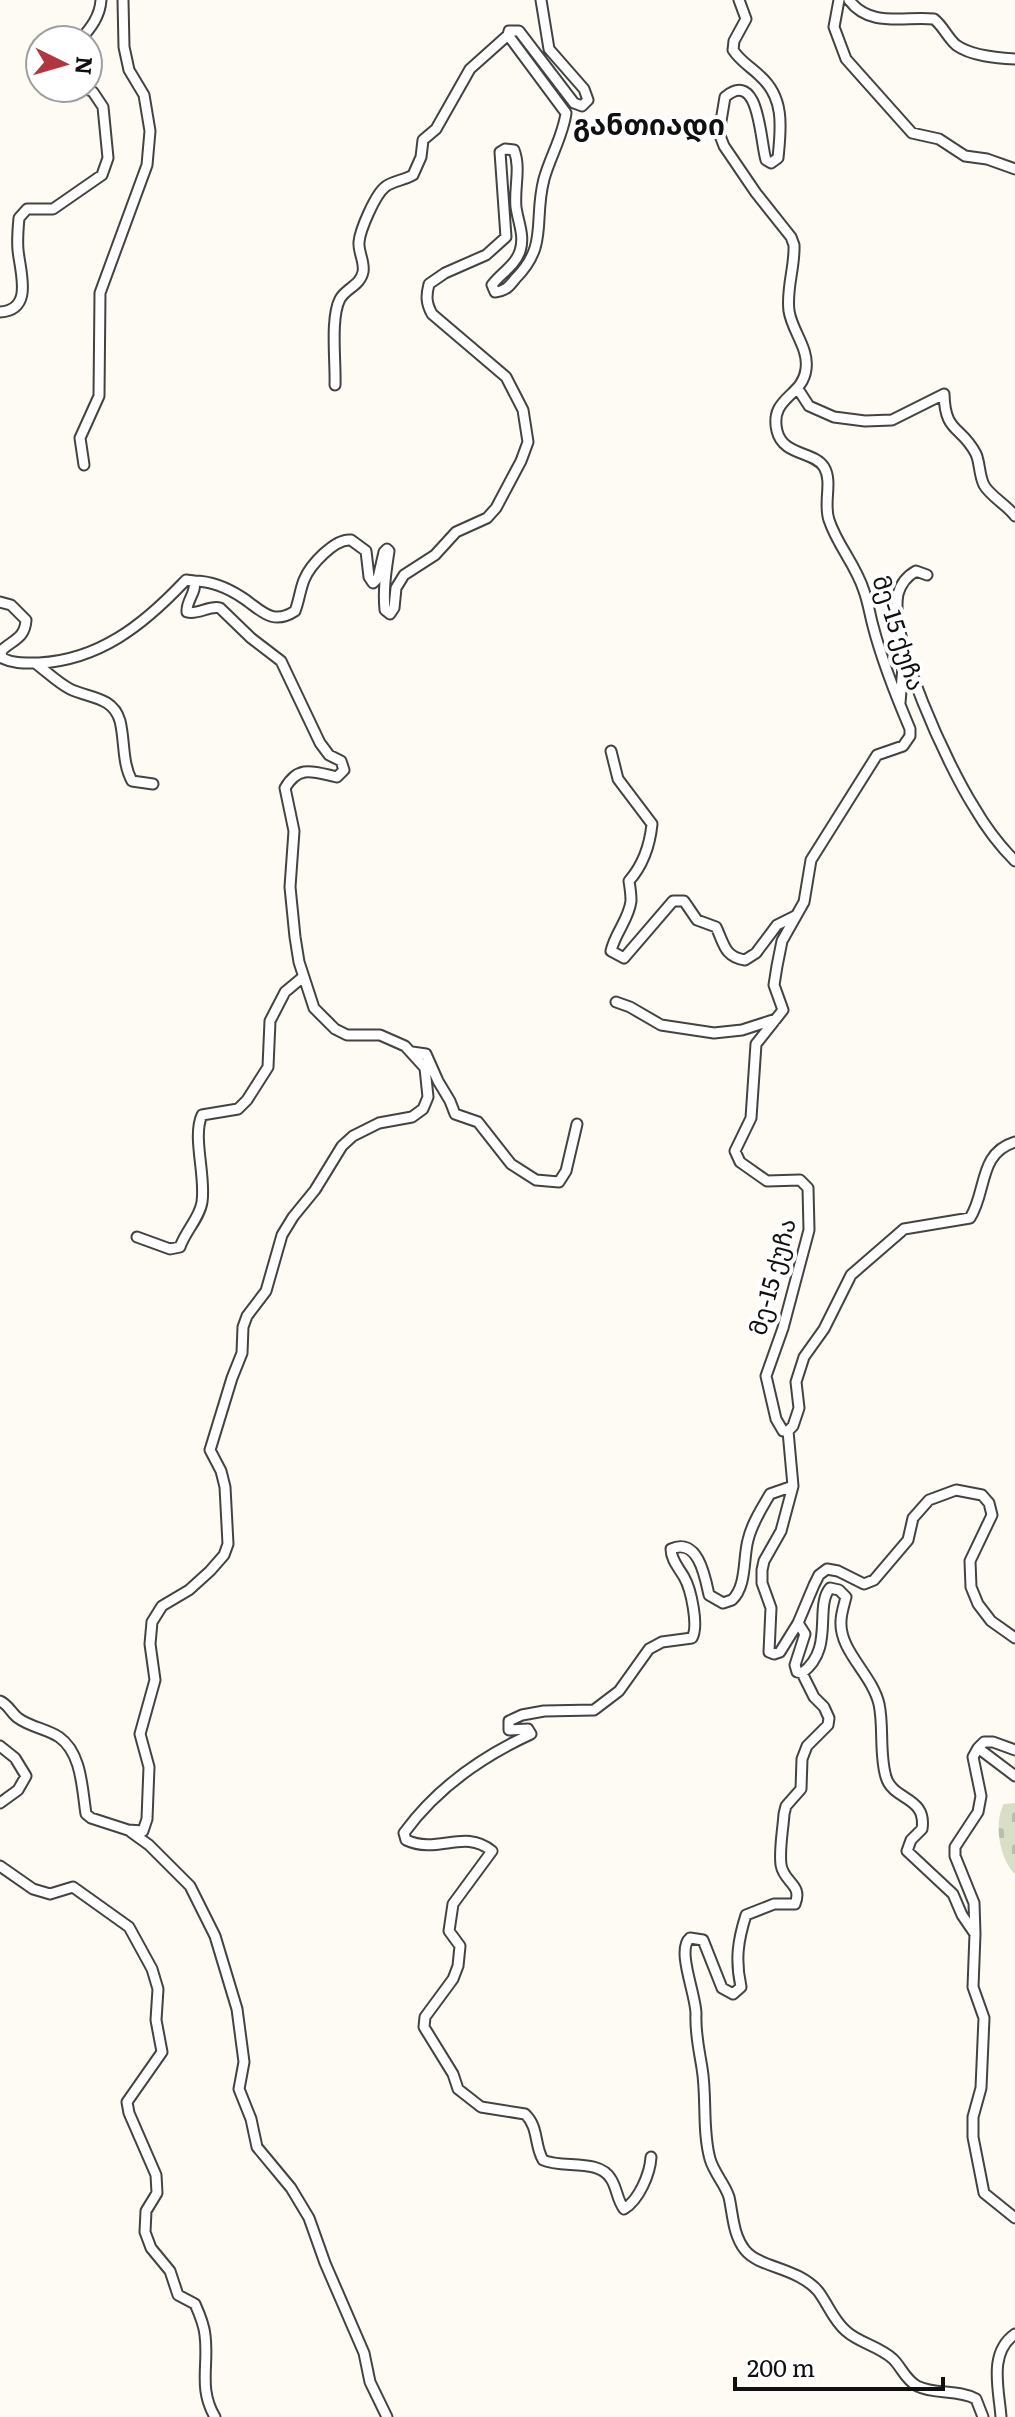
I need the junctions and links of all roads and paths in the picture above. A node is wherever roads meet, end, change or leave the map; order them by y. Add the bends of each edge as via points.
1 (101, 0) edge
2 (123, 0) edge
3 (541, 0) edge
4 (739, 0) edge
5 (839, 0) edge
6 (849, 0) edge
7 (93, 24) edge
8 (508, 35) junction
9 (1015, 59) edge
10 (101, 104) edge
11 (1015, 169) edge
12 (0, 312) edge
13 (335, 385) dead end
14 (798, 389) junction
15 (84, 465) dead end
16 (1015, 516) edge
17 (927, 575) dead end
18 (194, 581) junction
19 (0, 602) edge
20 (904, 652) junction
21 (35, 663) junction
22 (900, 706) junction
23 (611, 751) dead end
24 (153, 784) dead end
25 (1015, 861) edge
26 (798, 915) junction
27 (303, 977) junction
28 (616, 1002) dead end
29 (779, 1018) junction
30 (412, 1052) junction
31 (577, 1124) dead end
32 (1015, 1142) edge
33 (137, 1237) dead end
34 (788, 1431) junction
35 (793, 1486) junction
36 (798, 1623) junction
37 (1015, 1638) edge
38 (802, 1673) junction
39 (0, 1701) edge
40 (0, 1746) edge
41 (978, 1748) junction
42 (1015, 1750) edge
43 (1015, 1776) edge
44 (0, 1803) edge
45 (128, 1830) junction
46 (0, 1866) edge
47 (975, 1934) junction
48 (651, 2157) dead end
49 (1015, 2218) edge
50 (1015, 2334) edge
51 (215, 2417) edge
52 (387, 2417) edge
53 (983, 2417) edge
54 (1001, 2417) edge

1 - 7 street
2 - 15 street via 124,47 129,70 144,95 150,131 147,165 100,293 99,396 80,438
3 - 8 street via 549,49 584,89 587,103 577,105 568,97 519,31
4 - 14 street, მე-15 ქუჩა via 746,19 733,50 775,94 781,120 778,158 766,160 757,106 749,95 739,91 725,97 719,133 794,245 789,311 807,366
5 - 11 street via 834,27 846,59 912,133 939,139 965,156
6 - 9 street via 872,18 934,19 964,49
8 - 13 street via 470,69 436,129 423,140 413,175 385,186 368,215 360,233 363,274 341,297 336,311
8 - 18 street via 566,113 540,197 538,246 524,271 506,289 495,292 492,285 512,266 522,235 516,205 517,158 514,150 505,149 500,152 506,237 494,250 429,284 426,294 432,314 506,377 523,410 528,442 496,508 456,532 435,555 404,575 390,614 384,602 389,551 384,552 373,583 366,551 344,539 305,577 295,611 279,618 266,616 229,589
10 - 12 street via 108,158 102,175 53,209 27,209 19,218 24,289 14,309
14 - 16 street via 809,406 834,417 865,421 892,420 944,394 945,413 976,454 985,487
14 - 22 street, მე-15 ქუჩა via 778,409 777,434 795,452 825,468 826,510 865,592
17 - 20 street via 916,571 906,576 898,595
18 - 21 street via 186,580 139,625 102,649
18 - 27 street via 187,612 220,608 275,655 320,743 344,765 337,777 301,772 285,788 294,831 291,905
19 - 21 street via 26,620 19,639 1,655 15,663
20 - 22 street
20 - 25 street via 950,765 974,808
21 - 24 street via 69,689 107,702 121,723 126,771 132,781
22 - 26 street, მე-15 ქუჩა via 910,729 908,739 877,755 817,849
23 - 26 street via 618,779 652,824 651,839 629,881 631,903 611,951 624,958 673,901 684,901 697,920 716,927 726,952 745,960 777,925
26 - 29 street, მე-15 ქუჩა via 782,941 777,966 774,985 784,1007
27 - 30 street via 314,1008 335,1029 347,1035 380,1035
27 - 33 street via 285,992 270,1021 268,1067 247,1100 238,1109 200,1119 202,1207 180,1247 170,1249
28 - 29 street via 661,1025 714,1033
29 - 34 street, მე-15 ქუჩა via 756,1044 751,1118 735,1151 740,1162 767,1181 805,1183 810,1197 809,1230 766,1376 776,1419
30 - 31 street via 426,1054 455,1114 478,1122 511,1164 536,1180 559,1182
30 - 45 street via 427,1075 423,1109 412,1117 379,1123 342,1146 282,1235 266,1291 247,1316 242,1353 210,1450 225,1487 228,1544 210,1571 162,1606 152,1622 155,1680 140,1734 149,1767 147,1819 141,1832
32 - 34 street via 989,1161 970,1218 904,1229 851,1275 804,1357 796,1382 799,1408
34 - 35 street
35 - 36 street via 781,1531 762,1570 771,1608 769,1652 780,1652
35 - 48 street via 770,1494 756,1519 741,1587 732,1600 723,1603 709,1595 702,1565 689,1549 671,1549 687,1581 697,1623 692,1638 649,1649 619,1691 594,1710 544,1711 509,1721 509,1730 528,1729 531,1734 448,1785 404,1833 411,1843 434,1847 466,1839 492,1851 453,1904 449,1931 460,1946 458,1966 425,2017 424,2027 458,2089 481,2107 529,2117 543,2160 604,2171 624,2209 650,2170
36 - 37 street via 819,1575 827,1569 864,1584 874,1580 908,1540 913,1518 929,1500 956,1490 982,1495 989,1503 992,1515 970,1561 971,1587 991,1621
36 - 38 street via 805,1634 795,1665
38 - 47 street via 820,1648 824,1595 830,1588 839,1590 846,1597 842,1637 879,1704 886,1778 922,1814 922,1829 907,1851 953,1894
38 - 53 street via 829,1718 807,1746 801,1789 784,1814 781,1866 799,1895 795,1904 774,1904 746,1915 737,1948 741,1987 733,1994 722,1988 703,1940 690,1938 683,1950 696,2006 709,2156 728,2194 745,2250 810,2283 848,2333 893,2359 906,2378 919,2387 976,2399
39 - 45 street via 17,1718 69,1747 77,1761 86,1814
40 - 44 street via 26,1776
41 - 42 street via 993,1742
41 - 43 street
41 - 47 street via 973,1757 981,1796 978,1812 955,1847 974,1903
45 - 52 street via 190,1886 215,1936 237,2009 244,2062 239,2089 257,2147 309,2218
46 - 51 street via 50,1894 73,1887 129,1927 156,1980 162,2052 127,2102 156,2175 157,2193 146,2211 145,2232 170,2271 178,2295 195,2304 200,2315 206,2401
47 - 49 street via 973,1987 984,2018 973,2137 984,2193
50 - 54 street via 998,2359

